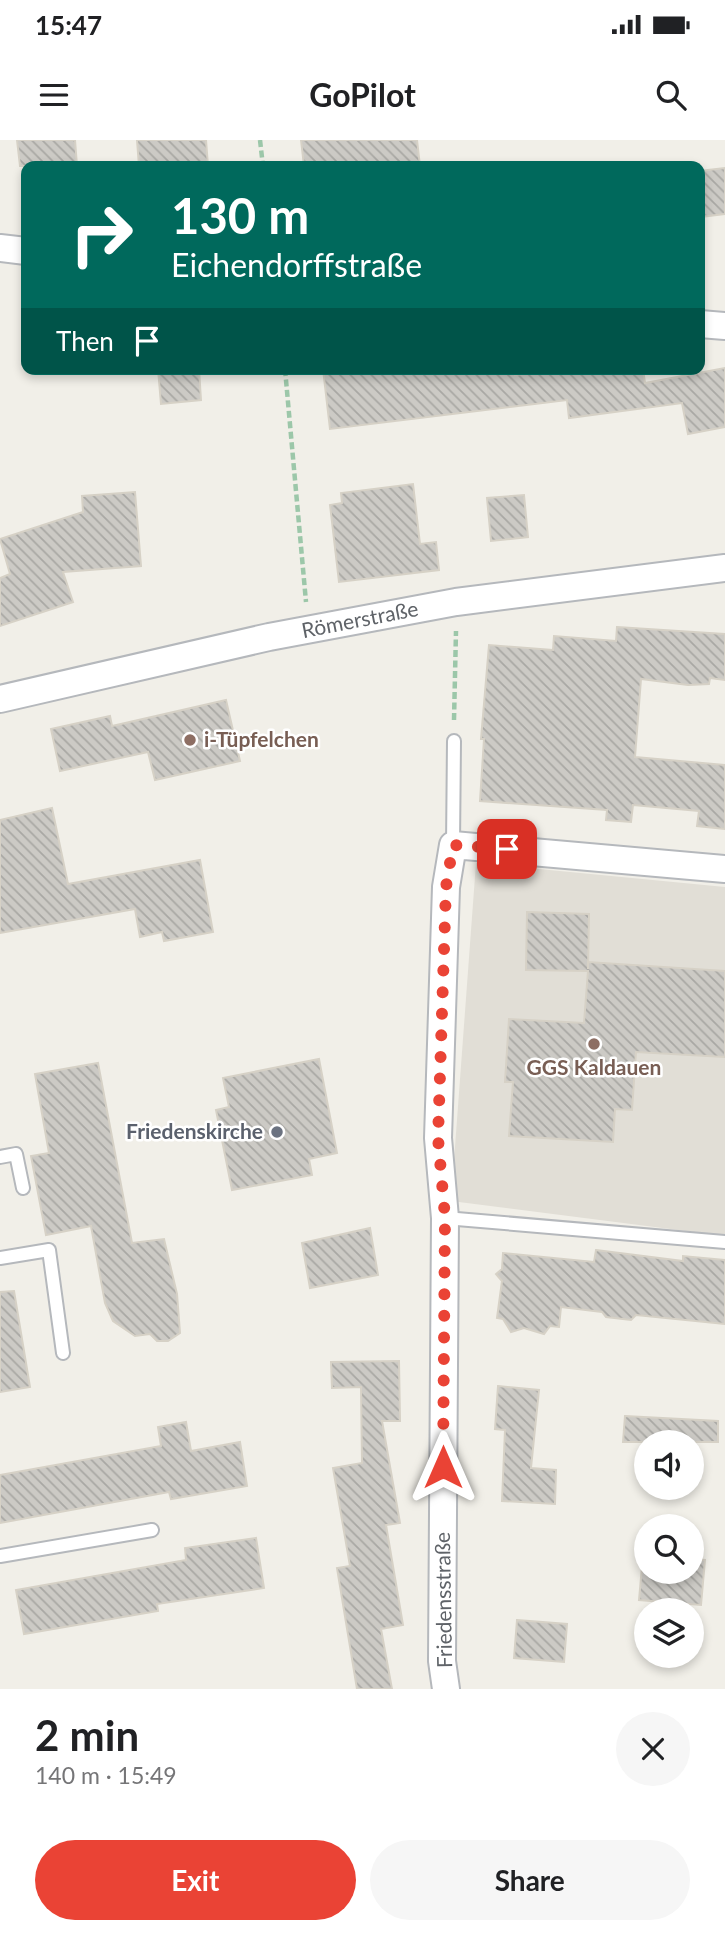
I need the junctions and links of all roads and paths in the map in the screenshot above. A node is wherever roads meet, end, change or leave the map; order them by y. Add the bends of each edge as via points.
1 (260, 140) edge
2 (262, 161) edge
3 (0, 248) edge
4 (21, 250) edge
5 (705, 324) edge
6 (725, 326) edge
7 (286, 375) edge
8 (725, 568) edge
9 (307, 606) dead end
10 (456, 646) dead end
11 (0, 699) edge
12 (454, 741) joint
13 (453, 845) junction
14 (725, 869) edge
15 (0, 1157) edge
16 (23, 1188) dead end
17 (445, 1217) junction
18 (725, 1242) edge
19 (0, 1258) edge
20 (63, 1353) dead end
21 (152, 1530) dead end
22 (0, 1556) edge
23 (446, 1689) edge

1 - 2 path
3 - 4 street
5 - 6 street
7 - 9 path
8 - 11 street, Römerstraße via 456,602 269,637
10 - 12 path
12 - 13 lane
13 - 14 street
13 - 17 street, Friedensstraße via 446,887 438,1138
15 - 16 lane via 16,1154
17 - 18 lane
17 - 23 street, Friedensstraße via 442,1661
19 - 20 lane via 49,1250
21 - 22 lane

